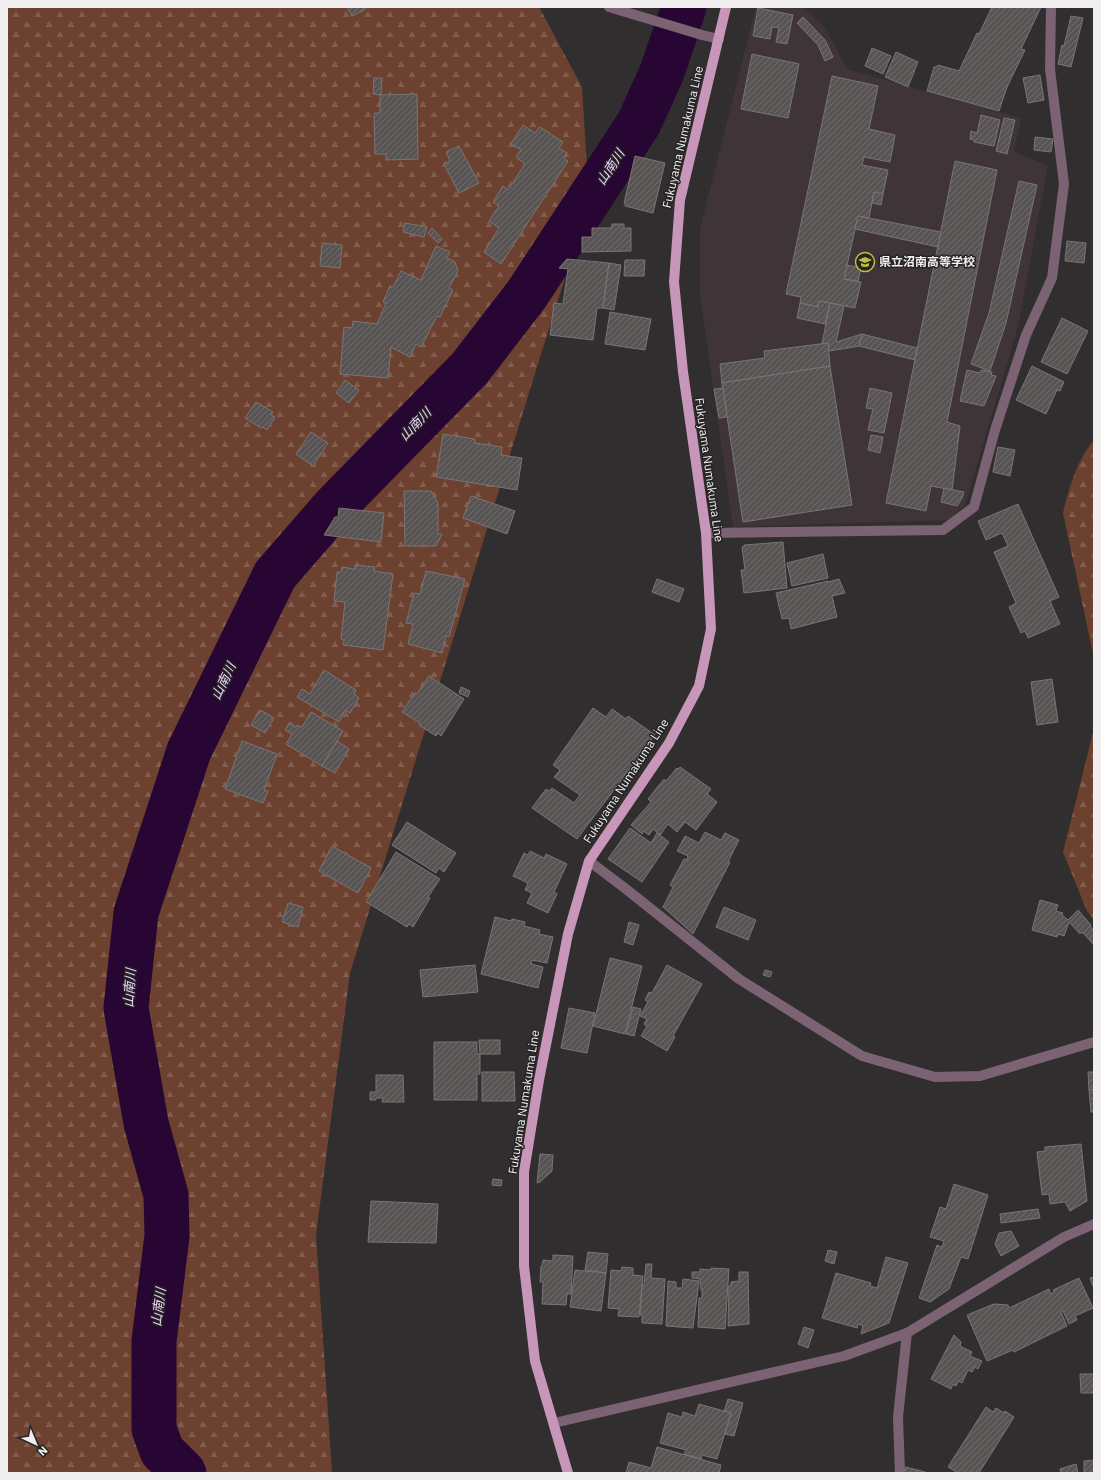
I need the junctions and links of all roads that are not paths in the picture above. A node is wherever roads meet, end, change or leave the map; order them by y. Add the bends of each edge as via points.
1 (609, 7) edge
2 (726, 7) edge
3 (1051, 7) edge
4 (719, 39) junction
5 (706, 533) junction
6 (589, 861) junction
7 (1094, 1042) edge
8 (1094, 1224) edge
9 (907, 1333) junction
10 (554, 1423) junction
11 (568, 1473) edge
12 (900, 1473) edge

1 - 4 street
2 - 4 main road, Fukuyama Numakuma Line
3 - 5 street via 1050,69 1064,184 1052,278 1026,335 995,430 974,507 944,530
4 - 5 main road, Fukuyama Numakuma Line via 680,200 674,282 683,372
5 - 6 main road, Fukuyama Numakuma Line via 711,629 699,686 670,743
6 - 7 street via 739,979 862,1056 935,1077 980,1076
6 - 10 main road, Fukuyama Numakuma Line via 568,934 524,1172 524,1266 535,1361
8 - 9 street via 1064,1237
9 - 10 street via 844,1356
9 - 12 street via 898,1417
10 - 11 main road, Fukuyama Numakuma Line

